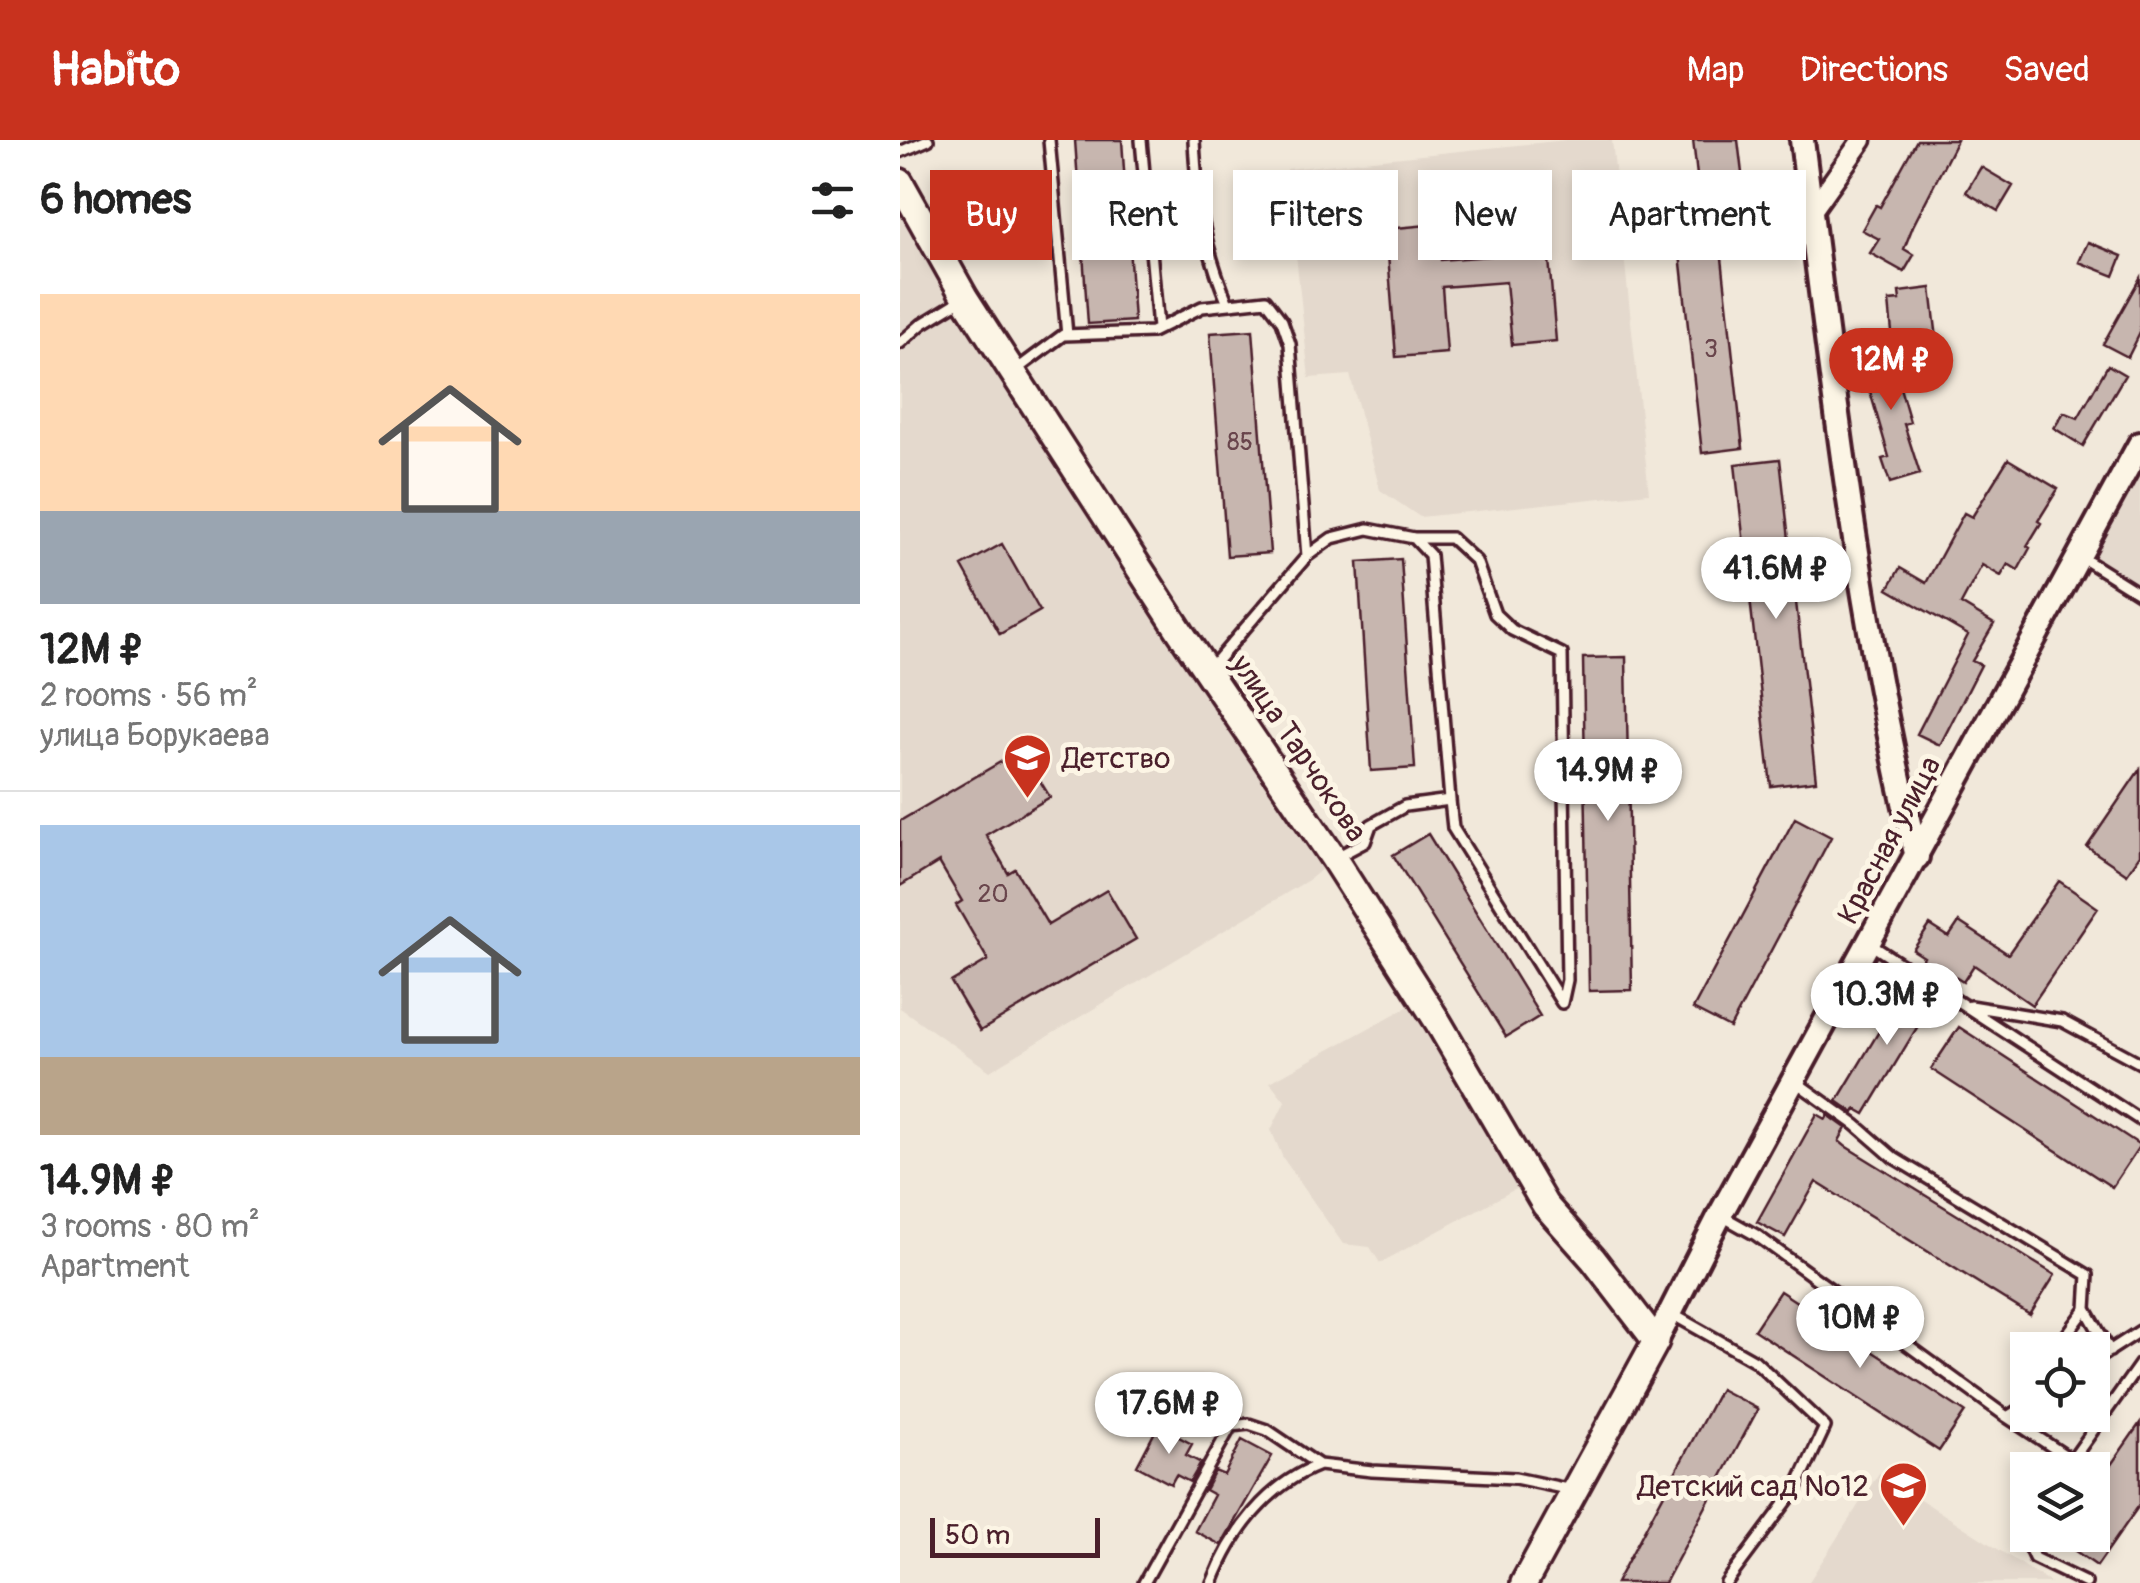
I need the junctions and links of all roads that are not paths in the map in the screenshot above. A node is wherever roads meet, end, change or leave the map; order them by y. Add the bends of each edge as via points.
1 (928, 140) edge
2 (1049, 140) edge
3 (1141, 140) edge
4 (1194, 140) edge
5 (1802, 140) edge
6 (1862, 140) edge
7 (900, 152) edge
8 (900, 182) edge
9 (1811, 212) junction
10 (965, 298) junction
11 (1228, 304) junction
12 (1158, 328) junction
13 (1067, 335) junction
14 (900, 343) edge
15 (1014, 372) junction
16 (2140, 444) edge
17 (1414, 538) junction
18 (1307, 556) junction
19 (2078, 556) junction
20 (2140, 594) edge
21 (1208, 672) junction
22 (1450, 800) junction
23 (1917, 857) junction
24 (1334, 858) junction
25 (1870, 944) junction
26 (1964, 1005) junction
27 (2140, 1064) edge
28 (1794, 1081) junction
29 (2140, 1120) edge
30 (1720, 1215) junction
31 (2086, 1309) junction
32 (1670, 1312) junction
33 (2140, 1331) edge
34 (2069, 1332) edge
35 (2099, 1332) edge
36 (1656, 1342) junction
37 (2110, 1351) edge
38 (2140, 1364) edge
39 (2010, 1415) edge
40 (2006, 1417) junction
41 (2060, 1452) edge
42 (2078, 1452) edge
43 (1319, 1465) junction
44 (1574, 1491) junction
45 (2031, 1552) edge
46 (1144, 1583) edge
47 (1212, 1583) edge
48 (1524, 1583) edge
49 (1726, 1583) edge
50 (2086, 1583) edge

1 - 7 lane
2 - 13 lane
3 - 12 lane
4 - 11 lane via 1208,257
5 - 9 street
6 - 9 street
8 - 10 main road, улица Тарчокова
9 - 23 street via 1846,476
10 - 14 lane
10 - 15 main road, улица Тарчокова
11 - 12 lane via 1202,307
11 - 18 lane via 1266,300 1290,344
12 - 13 lane
13 - 15 lane
15 - 21 main road, улица Тарчокова
16 - 19 street, Красная улица
17 - 18 lane via 1368,529 1332,538
17 - 22 lane via 1430,555
17 - 22 lane via 1451,538 1476,561 1495,614 1512,630 1562,654 1562,1003 1453,828
18 - 21 lane
19 - 20 lane
19 - 23 street, Красная улица
21 - 24 main road, улица Тарчокова
22 - 24 lane via 1406,806 1371,824 1366,842
23 - 25 street, Красная улица
24 - 36 main road, улица Тарчокова via 1545,1204
25 - 26 lane
25 - 28 street, Красная улица
26 - 27 lane via 2062,1021
26 - 29 lane
28 - 30 street, Красная улица
28 - 31 lane via 1894,1158 2088,1275
30 - 32 street, Красная улица
30 - 40 lane
31 - 34 lane
31 - 35 lane
32 - 36 street, Красная улица
32 - 49 lane via 1755,1361 1825,1427 1796,1488
33 - 37 lane
36 - 44 main road, Красная улица
38 - 42 lane
39 - 40 lane
40 - 41 lane
43 - 44 lane via 1515,1478
43 - 46 lane via 1267,1430 1231,1426
43 - 47 lane via 1266,1496
44 - 48 main road, Красная улица
45 - 50 lane

